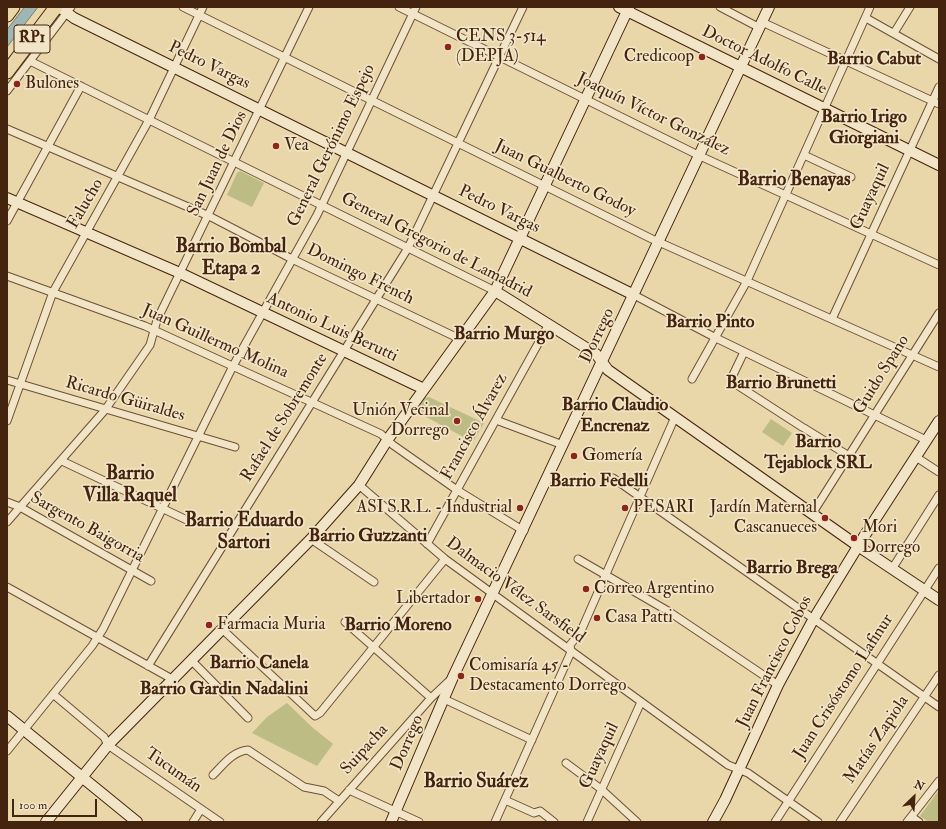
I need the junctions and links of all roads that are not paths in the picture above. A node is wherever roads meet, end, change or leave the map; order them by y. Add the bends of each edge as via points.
1 (13, 7) edge
2 (183, 7) edge
3 (203, 7) edge
4 (309, 7) edge
5 (399, 7) edge
6 (523, 7) edge
7 (720, 7) edge
8 (769, 7) edge
9 (870, 7) edge
10 (910, 7) edge
11 (63, 8) edge
12 (625, 8) edge
13 (415, 11) edge
14 (7, 15) edge
15 (199, 15) junction
16 (866, 18) junction
17 (761, 25) junction
18 (894, 33) junction
19 (285, 57) junction
20 (500, 57) junction
21 (939, 59) edge
22 (30, 61) junction
23 (847, 62) junction
24 (174, 67) junction
25 (741, 68) junction
26 (7, 72) edge
27 (81, 86) junction
28 (939, 87) edge
29 (7, 91) edge
30 (586, 100) junction
31 (372, 101) junction
32 (936, 103) edge
33 (261, 110) junction
34 (825, 110) junction
35 (149, 120) junction
36 (7, 130) edge
37 (458, 143) junction
38 (49, 147) junction
39 (910, 151) junction
40 (347, 153) junction
41 (804, 155) junction
42 (700, 156) junction
43 (235, 162) junction
44 (939, 165) edge
45 (118, 177) junction
46 (851, 177) dead end
47 (546, 186) junction
48 (434, 196) junction
49 (786, 196) junction
50 (7, 198) edge
51 (17, 203) junction
52 (322, 205) junction
53 (209, 216) junction
54 (7, 221) edge
55 (87, 232) junction
56 (871, 234) junction
57 (520, 239) junction
58 (659, 242) junction
59 (408, 248) junction
60 (292, 259) junction
61 (939, 265) edge
62 (180, 273) junction
63 (7, 276) edge
64 (747, 281) junction
65 (495, 291) junction
66 (53, 292) junction
67 (634, 295) junction
68 (377, 300) junction
69 (262, 312) junction
70 (939, 313) edge
71 (832, 319) junction
72 (549, 324) junction
73 (154, 330) junction
74 (716, 338) junction
75 (460, 340) junction
76 (345, 351) junction
77 (744, 352) junction
78 (912, 355) junction
79 (603, 363) junction
80 (233, 366) junction
81 (939, 367) edge
82 (692, 379) dead end
83 (7, 380) edge
84 (20, 385) junction
85 (424, 389) junction
86 (313, 402) junction
87 (105, 410) junction
88 (875, 416) junction
89 (676, 417) junction
90 (496, 420) junction
91 (939, 421) edge
92 (7, 422) edge
93 (198, 437) junction
94 (388, 440) junction
95 (926, 440) junction
96 (563, 446) junction
97 (235, 447) dead end
98 (849, 456) junction
99 (916, 457) junction
100 (62, 461) junction
101 (939, 472) edge
102 (613, 478) dead end
103 (360, 485) junction
104 (457, 490) junction
105 (939, 496) edge
106 (640, 498) junction
107 (7, 502) edge
108 (20, 507) junction
109 (163, 509) junction
110 (812, 514) junction
111 (189, 521) dead end
112 (7, 522) edge
113 (524, 531) junction
114 (311, 539) junction
115 (427, 544) junction
116 (858, 546) junction
117 (444, 559) junction
118 (578, 559) dead end
119 (939, 568) edge
120 (892, 569) junction
121 (132, 571) junction
122 (606, 574) junction
123 (151, 581) dead end
124 (374, 582) dead end
125 (7, 587) edge
126 (925, 590) junction
127 (494, 595) junction
128 (939, 600) edge
129 (813, 620) junction
130 (345, 622) dead end
131 (222, 629) junction
132 (98, 638) junction
133 (374, 647) junction
134 (571, 652) junction
135 (191, 660) junction
136 (877, 664) junction
137 (148, 666) junction
138 (939, 675) edge
139 (453, 677) junction
140 (172, 680) junction
141 (778, 685) junction
142 (53, 694) junction
143 (924, 697) junction
144 (431, 698) junction
145 (444, 699) junction
146 (642, 702) junction
147 (939, 707) edge
148 (7, 716) edge
149 (248, 718) dead end
150 (24, 730) junction
151 (532, 740) junction
152 (108, 745) junction
153 (7, 751) edge
154 (566, 763) dead end
155 (739, 770) junction
156 (213, 775) dead end
157 (83, 776) junction
158 (939, 781) edge
159 (601, 789) junction
160 (349, 790) junction
161 (504, 800) junction
162 (339, 801) junction
163 (788, 802) junction
164 (201, 809) junction
165 (396, 812) junction
166 (909, 819) edge
167 (46, 822) edge
168 (138, 822) edge
169 (193, 822) edge
170 (220, 822) edge
171 (321, 822) edge
172 (391, 822) edge
173 (419, 822) edge
174 (495, 822) edge
175 (554, 822) edge
176 (587, 822) edge
177 (637, 822) edge
178 (712, 822) edge
179 (775, 822) edge
180 (818, 822) edge
181 (840, 822) edge
182 (919, 822) edge

1 - 14 highway, RP1
2 - 15 street, Juan Gualberto Godoy
3 - 15 street, Falucho
4 - 19 street, San Juan de Dios
5 - 13 street, Joaquín Víctor González
6 - 20 street, Rafael de Sobremonte
7 - 17 street
8 - 17 street, Dorrego
9 - 16 street
10 - 18 street
11 - 22 street
11 - 24 street, Pedro Vargas
11 - 26 highway, RP1
12 - 25 street, Doctor Adolfo Calle
12 - 30 street
13 - 20 street, Joaquín Víctor González
13 - 31 street, General Gerónimo Espejo
15 - 19 street, Juan Gualberto Godoy
15 - 24 street, Falucho
16 - 18 street
16 - 23 street
17 - 23 street
17 - 25 street, Dorrego
18 - 21 street
19 - 31 street, Juan Gualberto Godoy
19 - 33 street, San Juan de Dios
20 - 30 street, Joaquín Víctor González
20 - 37 street, Rafael de Sobremonte
22 - 27 street, General Gregorio de Lamadrid
22 - 29 street
23 - 32 street
23 - 34 street
24 - 33 street, Pedro Vargas
24 - 35 street, Falucho
25 - 34 street, Doctor Adolfo Calle
25 - 42 street, Dorrego
27 - 35 street, General Gregorio de Lamadrid
27 - 38 street
28 - 32 street, Guayaquil
30 - 42 street, Joaquín Víctor González
30 - 47 street
31 - 37 street, Juan Gualberto Godoy
31 - 40 street, General Gerónimo Espejo
32 - 39 street, Guayaquil
33 - 40 street, Pedro Vargas
33 - 43 street, San Juan de Dios
34 - 39 street, Doctor Adolfo Calle
34 - 41 street
35 - 43 street, General Gregorio de Lamadrid
35 - 45 street, Falucho
36 - 38 street, Domingo French
37 - 47 street, Juan Gualberto Godoy
37 - 48 street, Rafael de Sobremonte
38 - 45 street, Domingo French
38 - 51 street
39 - 44 street, Doctor Adolfo Calle
39 - 56 street, Guayaquil
40 - 48 street, Pedro Vargas
40 - 52 street, General Gerónimo Espejo
41 - 46 street
41 - 49 street
42 - 49 street, Joaquín Víctor González
42 - 58 street, Dorrego
43 - 52 street, General Gregorio de Lamadrid
43 - 53 street, San Juan de Dios
45 - 53 street, Domingo French
45 - 55 street, Falucho
47 - 57 street
47 - 58 street, Juan Gualberto Godoy
48 - 57 street, Pedro Vargas
48 - 59 street, Rafael de Sobremonte
49 - 56 street, Joaquín Víctor González
49 - 64 street
50 - 51 street, Antonio Luis Berutti
51 - 54 street
51 - 55 street, Antonio Luis Berutti
52 - 59 street, General Gregorio de Lamadrid
52 - 60 street, General Gerónimo Espejo
53 - 60 street, Domingo French
53 - 62 street, San Juan de Dios
55 - 62 street, Antonio Luis Berutti
55 - 66 street, Falucho
56 - 61 street, Joaquín Víctor González
56 - 71 street, Guayaquil
57 - 65 street
57 - 67 street, Pedro Vargas
58 - 64 street, Juan Gualberto Godoy
58 - 67 street, Dorrego
59 - 65 street, General Gregorio de Lamadrid
59 - 68 street, Rafael de Sobremonte
60 - 68 street, Domingo French
60 - 69 street, General Gerónimo Espejo
62 - 69 street, Antonio Luis Berutti
62 - 73 street, San Juan de Dios
63 - 66 street, Juan Guillermo Molina
64 - 71 street, Juan Gualberto Godoy
64 - 74 street
65 - 72 street, General Gregorio de Lamadrid
65 - 75 street
66 - 73 street, Juan Guillermo Molina
66 - 84 street, Falucho
67 - 74 street, Pedro Vargas
67 - 79 street, Dorrego
68 - 75 street, Domingo French
68 - 76 street, Rafael de Sobremonte
69 - 76 street, Antonio Luis Berutti
69 - 80 street, General Gerónimo Espejo
70 - 78 street, Guido Spano
71 - 78 street, Juan Gualberto Godoy
72 - 79 street, General Gregorio de Lamadrid via 596,354
72 - 90 street, Francisco Álvarez
73 - 80 street, Juan Guillermo Molina
73 - 87 street, San Juan de Dios via 150,344
74 - 77 street, Pedro Vargas
74 - 82 street
75 - 85 street
76 - 85 street, Antonio Luis Berutti
76 - 86 street, Rafael de Sobremonte
77 - 88 street, Pedro Vargas
77 - 98 street via 732,377 734,383
78 - 81 street, Juan Gualberto Godoy
78 - 88 street, Guido Spano
79 - 89 street, General Gregorio de Lamadrid via 608,370
79 - 96 street, Dorrego
80 - 86 street, Juan Guillermo Molina
80 - 93 street, General Gerónimo Espejo
83 - 84 street, Ricardo Güiraldes
84 - 87 street, Ricardo Güiraldes
84 - 92 street, Falucho
85 - 94 street
86 - 94 street, Juan Guillermo Molina via 381,434
86 - 137 street, Rafael de Sobremonte
87 - 93 street, Ricardo Güiraldes
87 - 100 street, San Juan de Dios
88 - 95 street, Pedro Vargas
88 - 98 street, Guido Spano
89 - 106 street
89 - 110 street, General Gregorio de Lamadrid
90 - 96 street
90 - 104 street, Francisco Álvarez
91 - 95 street, Juan Francisco Cobos
93 - 97 street, Ricardo Güiraldes
93 - 109 street, General Gerónimo Espejo
94 - 103 street
94 - 104 street, Juan Guillermo Molina
95 - 99 street, Juan Francisco Cobos
96 - 113 street, Dorrego
98 - 110 street, Guido Spano
99 - 101 street
99 - 116 street, Juan Francisco Cobos
100 - 108 street, San Juan de Dios
100 - 109 street
102 - 106 street
103 - 114 street
103 - 115 street, Dalmacio Vélez Sarsfield
104 - 113 street, Juan Guillermo Molina
104 - 115 street, Francisco Álvarez
105 - 120 street
106 - 122 street
106 - 129 street
107 - 108 street, Sargento Baigorria
108 - 112 street, San Juan de Dios
108 - 121 street, Sargento Baigorria
109 - 111 street
109 - 121 street, General Gerónimo Espejo
110 - 116 street, General Gregorio de Lamadrid
113 - 127 street, Dorrego
114 - 124 street
114 - 131 street
115 - 117 street, Dalmacio Vélez Sarsfield
116 - 120 street, General Gregorio de Lamadrid
116 - 129 street, Juan Francisco Cobos
117 - 127 street, Dalmacio Vélez Sarsfield
117 - 133 street
118 - 122 street
119 - 126 street, Juan Crisóstomo Lafinur
120 - 126 street, General Gregorio de Lamadrid
121 - 123 street, Sargento Baigorria
121 - 132 street, General Gerónimo Espejo
122 - 134 street via 581,631 570,645
122 - 141 street via 668,611
125 - 132 street
126 - 128 street, General Gregorio de Lamadrid
126 - 136 street, Juan Crisóstomo Lafinur
127 - 134 street, Dalmacio Vélez Sarsfield
127 - 139 street, Dorrego
129 - 136 street
129 - 141 street, Juan Francisco Cobos
130 - 133 street
131 - 133 street via 315,716
131 - 135 street
132 - 137 street
132 - 142 street, General Gerónimo Espejo
133 - 144 street
134 - 146 street, Dalmacio Vélez Sarsfield
134 - 151 street
135 - 140 street
135 - 149 street
136 - 143 street
136 - 163 street, Juan Crisóstomo Lafinur
137 - 140 street
138 - 143 street, Matías Zapiola
139 - 144 street, Dorrego
139 - 145 street, Dorrego
140 - 152 street
141 - 155 street, Juan Francisco Cobos
142 - 150 street, General Gerónimo Espejo
142 - 152 street, Tucumán via 104,737
143 - 147 street
143 - 181 street, Matías Zapiola
144 - 160 street, Suipacha
145 - 151 street
145 - 165 street, Dorrego
146 - 155 street, Dalmacio Vélez Sarsfield via 728,765
146 - 159 street, Guayaquil
148 - 150 street
150 - 153 street, General Gerónimo Espejo
150 - 157 street
151 - 161 street
152 - 157 street
152 - 164 street, Tucumán
154 - 159 street
155 - 163 street, Dalmacio Vélez Sarsfield via 748,773
155 - 178 street, Juan Francisco Cobos
156 - 162 street via 232,756 248,750 304,787 324,791
157 - 167 street
157 - 168 street
158 - 166 street
159 - 176 street, Guayaquil
159 - 177 street
160 - 162 street, Suipacha
160 - 165 street
161 - 174 street
161 - 175 street via 534,813 540,811
162 - 171 street, Suipacha
163 - 179 street, Juan Crisóstomo Lafinur
163 - 180 street, Dalmacio Vélez Sarsfield
164 - 169 street
164 - 170 street, Tucumán
165 - 172 street, Dorrego
165 - 173 street
166 - 182 street

